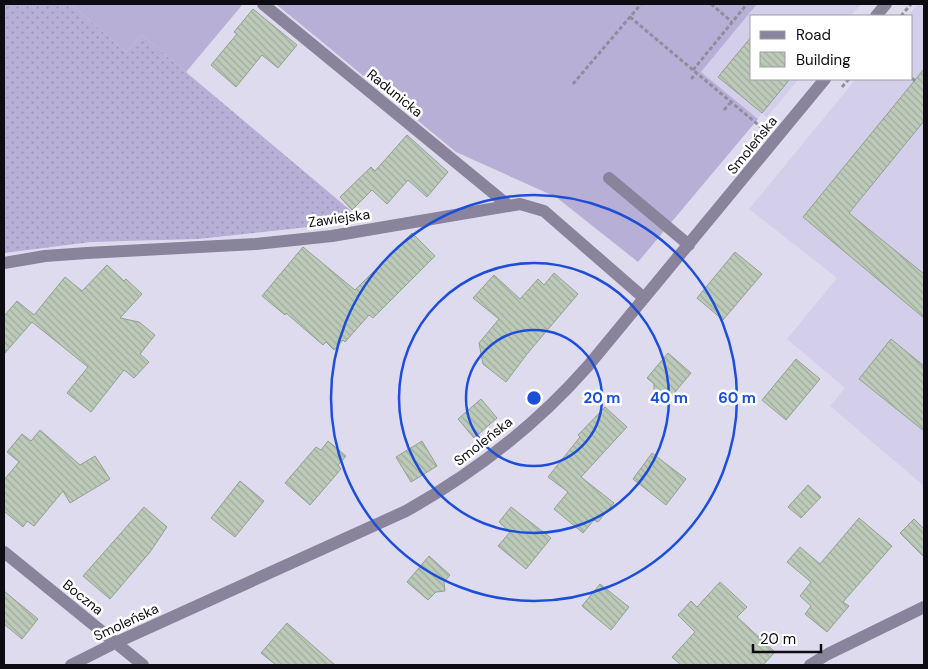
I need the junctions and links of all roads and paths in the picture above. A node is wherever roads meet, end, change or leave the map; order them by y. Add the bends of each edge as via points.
1 (263, 4) edge
2 (641, 4) edge
3 (711, 4) edge
4 (747, 4) edge
5 (886, 4) edge
6 (911, 4) edge
7 (877, 15) edge
8 (902, 15) edge
9 (630, 17) junction
10 (732, 22) junction
11 (693, 70) junction
12 (697, 73) junction
13 (692, 79) dead end
14 (824, 80) edge
15 (573, 84) dead end
16 (731, 102) junction
17 (724, 110) dead end
18 (762, 128) dead end
19 (609, 178) dead end
20 (508, 205) junction
21 (689, 245) junction
22 (4, 263) edge
23 (644, 298) junction
24 (4, 552) edge
25 (924, 607) edge
26 (115, 642) junction
27 (71, 665) edge
28 (143, 665) edge
29 (810, 665) edge

1 - 20 street, Radunicka
2 - 9 path
3 - 10 path
4 - 10 path
5 - 7 street
6 - 8 path
9 - 11 path
9 - 15 path
10 - 11 path
11 - 12 path
12 - 13 path
12 - 16 path
14 - 21 street, Smoleńska
16 - 17 path
16 - 18 path
19 - 21 street
20 - 22 street, Zawiejska via 332,236 256,244 45,256
20 - 23 street, Zawiejska via 520,204 544,211
21 - 23 street, Smoleńska
23 - 26 street, Smoleńska via 565,391 517,434 442,491 401,513
24 - 26 street, Boczna
25 - 29 street
26 - 27 street, Smoleńska
26 - 28 street, Boczna

